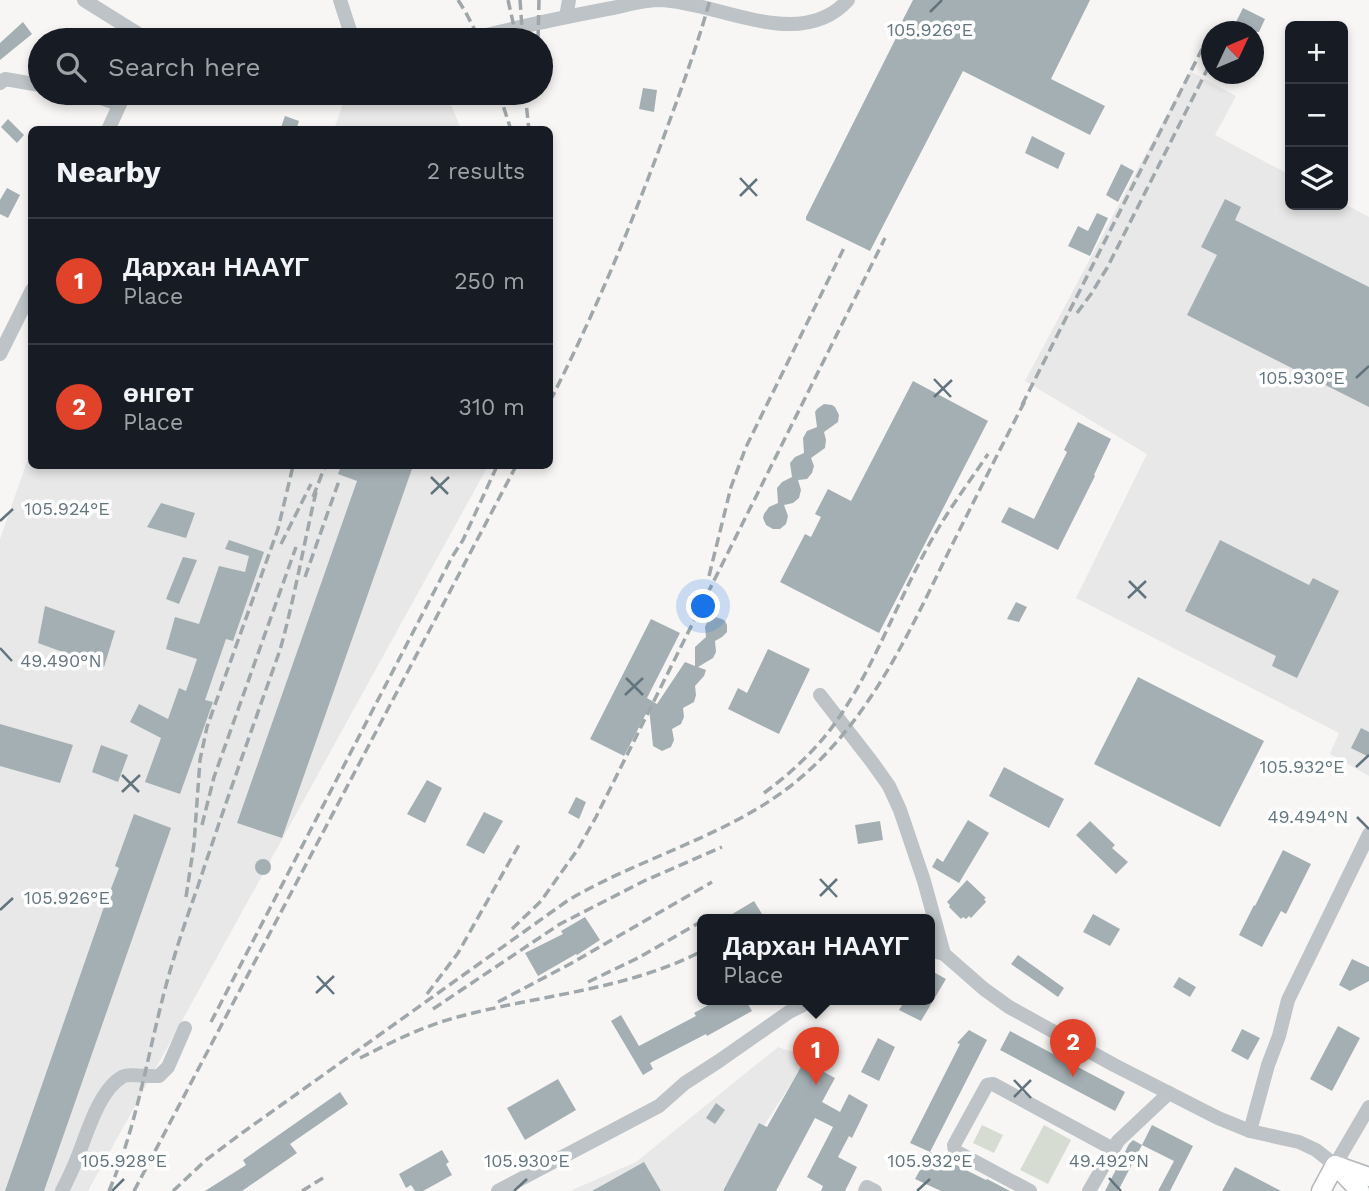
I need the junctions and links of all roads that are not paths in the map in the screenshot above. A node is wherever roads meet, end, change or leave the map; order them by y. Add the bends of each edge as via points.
1 (84, 0) edge
2 (340, 0) edge
3 (569, 0) edge
4 (848, 0) edge
5 (626, 3) edge
6 (566, 16) junction
7 (129, 28) edge
8 (350, 28) edge
9 (516, 28) edge
10 (2, 79) edge
11 (28, 83) edge
12 (119, 105) edge
13 (110, 126) edge
14 (28, 298) edge
15 (0, 354) edge
16 (820, 695) dead end
17 (1369, 834) edge
18 (930, 914) edge
19 (937, 952) edge
20 (803, 1005) edge
21 (185, 1028) dead end
22 (1169, 1093) junction
23 (1369, 1107) edge
24 (1250, 1131) junction
25 (1112, 1149) junction
26 (1335, 1165) junction
27 (1369, 1177) edge
28 (62, 1191) edge
29 (498, 1191) edge
30 (865, 1191) edge
31 (876, 1191) edge
32 (1031, 1191) edge
33 (1089, 1191) edge
34 (1321, 1191) edge
35 (1360, 1191) edge

1 - 7 street
2 - 8 street
3 - 6 street
4 - 5 street via 823,18 800,24 772,23 659,0
5 - 6 street
6 - 9 street
10 - 11 street
12 - 13 street
14 - 15 street
16 - 18 street via 889,786 924,881
17 - 24 street via 1288,1000
19 - 22 street via 1009,1007
20 - 29 street via 685,1083 659,1106
21 - 28 street via 159,1076 124,1075 111,1087 91,1121
22 - 24 street
22 - 25 street
23 - 26 street
24 - 26 street via 1299,1142
25 - 32 street via 993,1084 987,1085 954,1145 956,1151
25 - 33 street
26 - 27 main road
26 - 34 main road
26 - 35 main road
30 - 31 street via 867,1187

